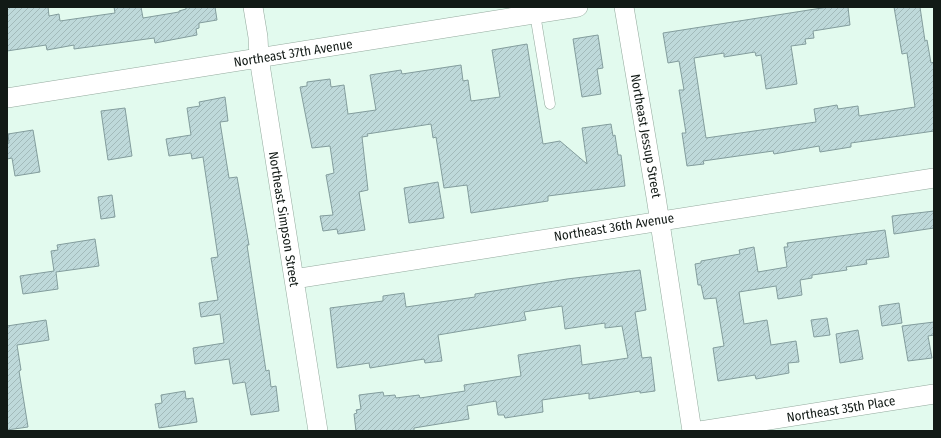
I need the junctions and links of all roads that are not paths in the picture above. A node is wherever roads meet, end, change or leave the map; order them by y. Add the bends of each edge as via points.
1 (254, 7) edge
2 (578, 7) edge
3 (624, 7) edge
4 (535, 14) junction
5 (259, 58) junction
6 (7, 98) edge
7 (550, 104) dead end
8 (934, 178) edge
9 (660, 220) junction
10 (294, 279) junction
11 (934, 394) edge
12 (318, 431) edge
13 (692, 431) edge
14 (700, 431) edge

1 - 5 street, Northeast Simpson Street
2 - 4 street, Northeast 37th Avenue
3 - 9 street, Northeast Jessup Street
4 - 5 street, Northeast 37th Avenue
4 - 7 lane
5 - 6 street, Northeast 37th Avenue
5 - 10 street, Northeast Simpson Street
8 - 9 street, Northeast 36th Avenue
9 - 10 street, Northeast 36th Avenue
9 - 13 street, Northeast Jessup Street
10 - 12 street, Northeast Simpson Street
11 - 14 street, Northeast 35th Place

